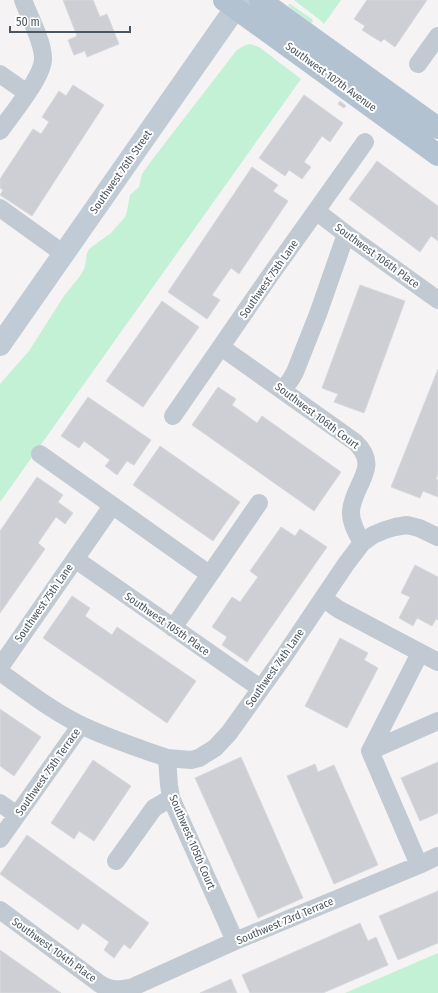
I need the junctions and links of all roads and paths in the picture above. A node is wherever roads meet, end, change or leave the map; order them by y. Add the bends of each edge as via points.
1 (22, 0) edge
2 (260, 0) edge
3 (234, 3) edge
4 (438, 36) edge
5 (418, 64) dead end
6 (0, 74) edge
7 (27, 94) junction
8 (438, 128) edge
9 (0, 131) edge
10 (365, 142) dead end
11 (438, 155) edge
12 (0, 208) edge
13 (316, 212) junction
14 (346, 234) junction
15 (64, 254) junction
16 (438, 300) edge
17 (0, 345) edge
18 (221, 347) junction
19 (283, 390) junction
20 (174, 416) dead end
21 (40, 454) dead end
22 (259, 503) dead end
23 (112, 506) junction
24 (438, 536) edge
25 (362, 543) junction
26 (75, 559) junction
27 (209, 574) junction
28 (323, 598) junction
29 (173, 628) junction
30 (420, 653) junction
31 (438, 662) edge
32 (0, 667) edge
33 (0, 672) edge
34 (260, 688) junction
35 (438, 721) edge
36 (81, 725) junction
37 (370, 751) junction
38 (167, 758) junction
39 (172, 798) junction
40 (0, 803) edge
41 (17, 815) junction
42 (0, 839) edge
43 (438, 856) edge
44 (116, 861) dead end
45 (419, 865) junction
46 (0, 910) edge
47 (235, 941) junction
48 (133, 987) joint

1 - 7 street via 44,59 42,70
2 - 8 main road, Southwest 107th Avenue
3 - 11 main road, Southwest 107th Avenue
3 - 15 street, Southwest 76th Street
4 - 5 street
6 - 7 street
7 - 9 street
10 - 13 street, Southwest 75th Lane
12 - 15 street
13 - 14 street, Southwest 106th Place
13 - 18 street, Southwest 75th Lane
14 - 16 street, Southwest 106th Place
14 - 19 street via 298,364
15 - 17 street, Southwest 76th Street
18 - 19 street, Southwest 106th Court
18 - 20 street, Southwest 75th Lane
19 - 25 street, Southwest 106th Court via 355,442 364,452 365,473 350,511
21 - 23 street
22 - 27 street
23 - 26 street, Southwest 75th Lane
23 - 27 street
24 - 25 street via 407,525 385,530
25 - 28 street, Southwest 74th Lane
26 - 29 street, Southwest 105th Place
26 - 32 street, Southwest 75th Lane
27 - 29 street
28 - 30 street via 338,609
28 - 34 street, Southwest 74th Lane
29 - 34 street, Southwest 105th Place
30 - 31 street
30 - 37 street
33 - 36 street
34 - 38 street, Southwest 74th Lane via 230,733 215,748 191,760
35 - 37 street
36 - 38 street
36 - 41 street, Southwest 75th Terrace
37 - 45 street
38 - 39 street, Southwest 105th Court
39 - 44 street via 154,808
39 - 47 street, Southwest 105th Court
40 - 41 street
41 - 42 street, Southwest 75th Terrace
43 - 45 street, Southwest 73rd Terrace
45 - 47 street, Southwest 73rd Terrace
46 - 48 street, Southwest 104th Place via 100,984 112,989
47 - 48 street, Southwest 73rd Terrace

